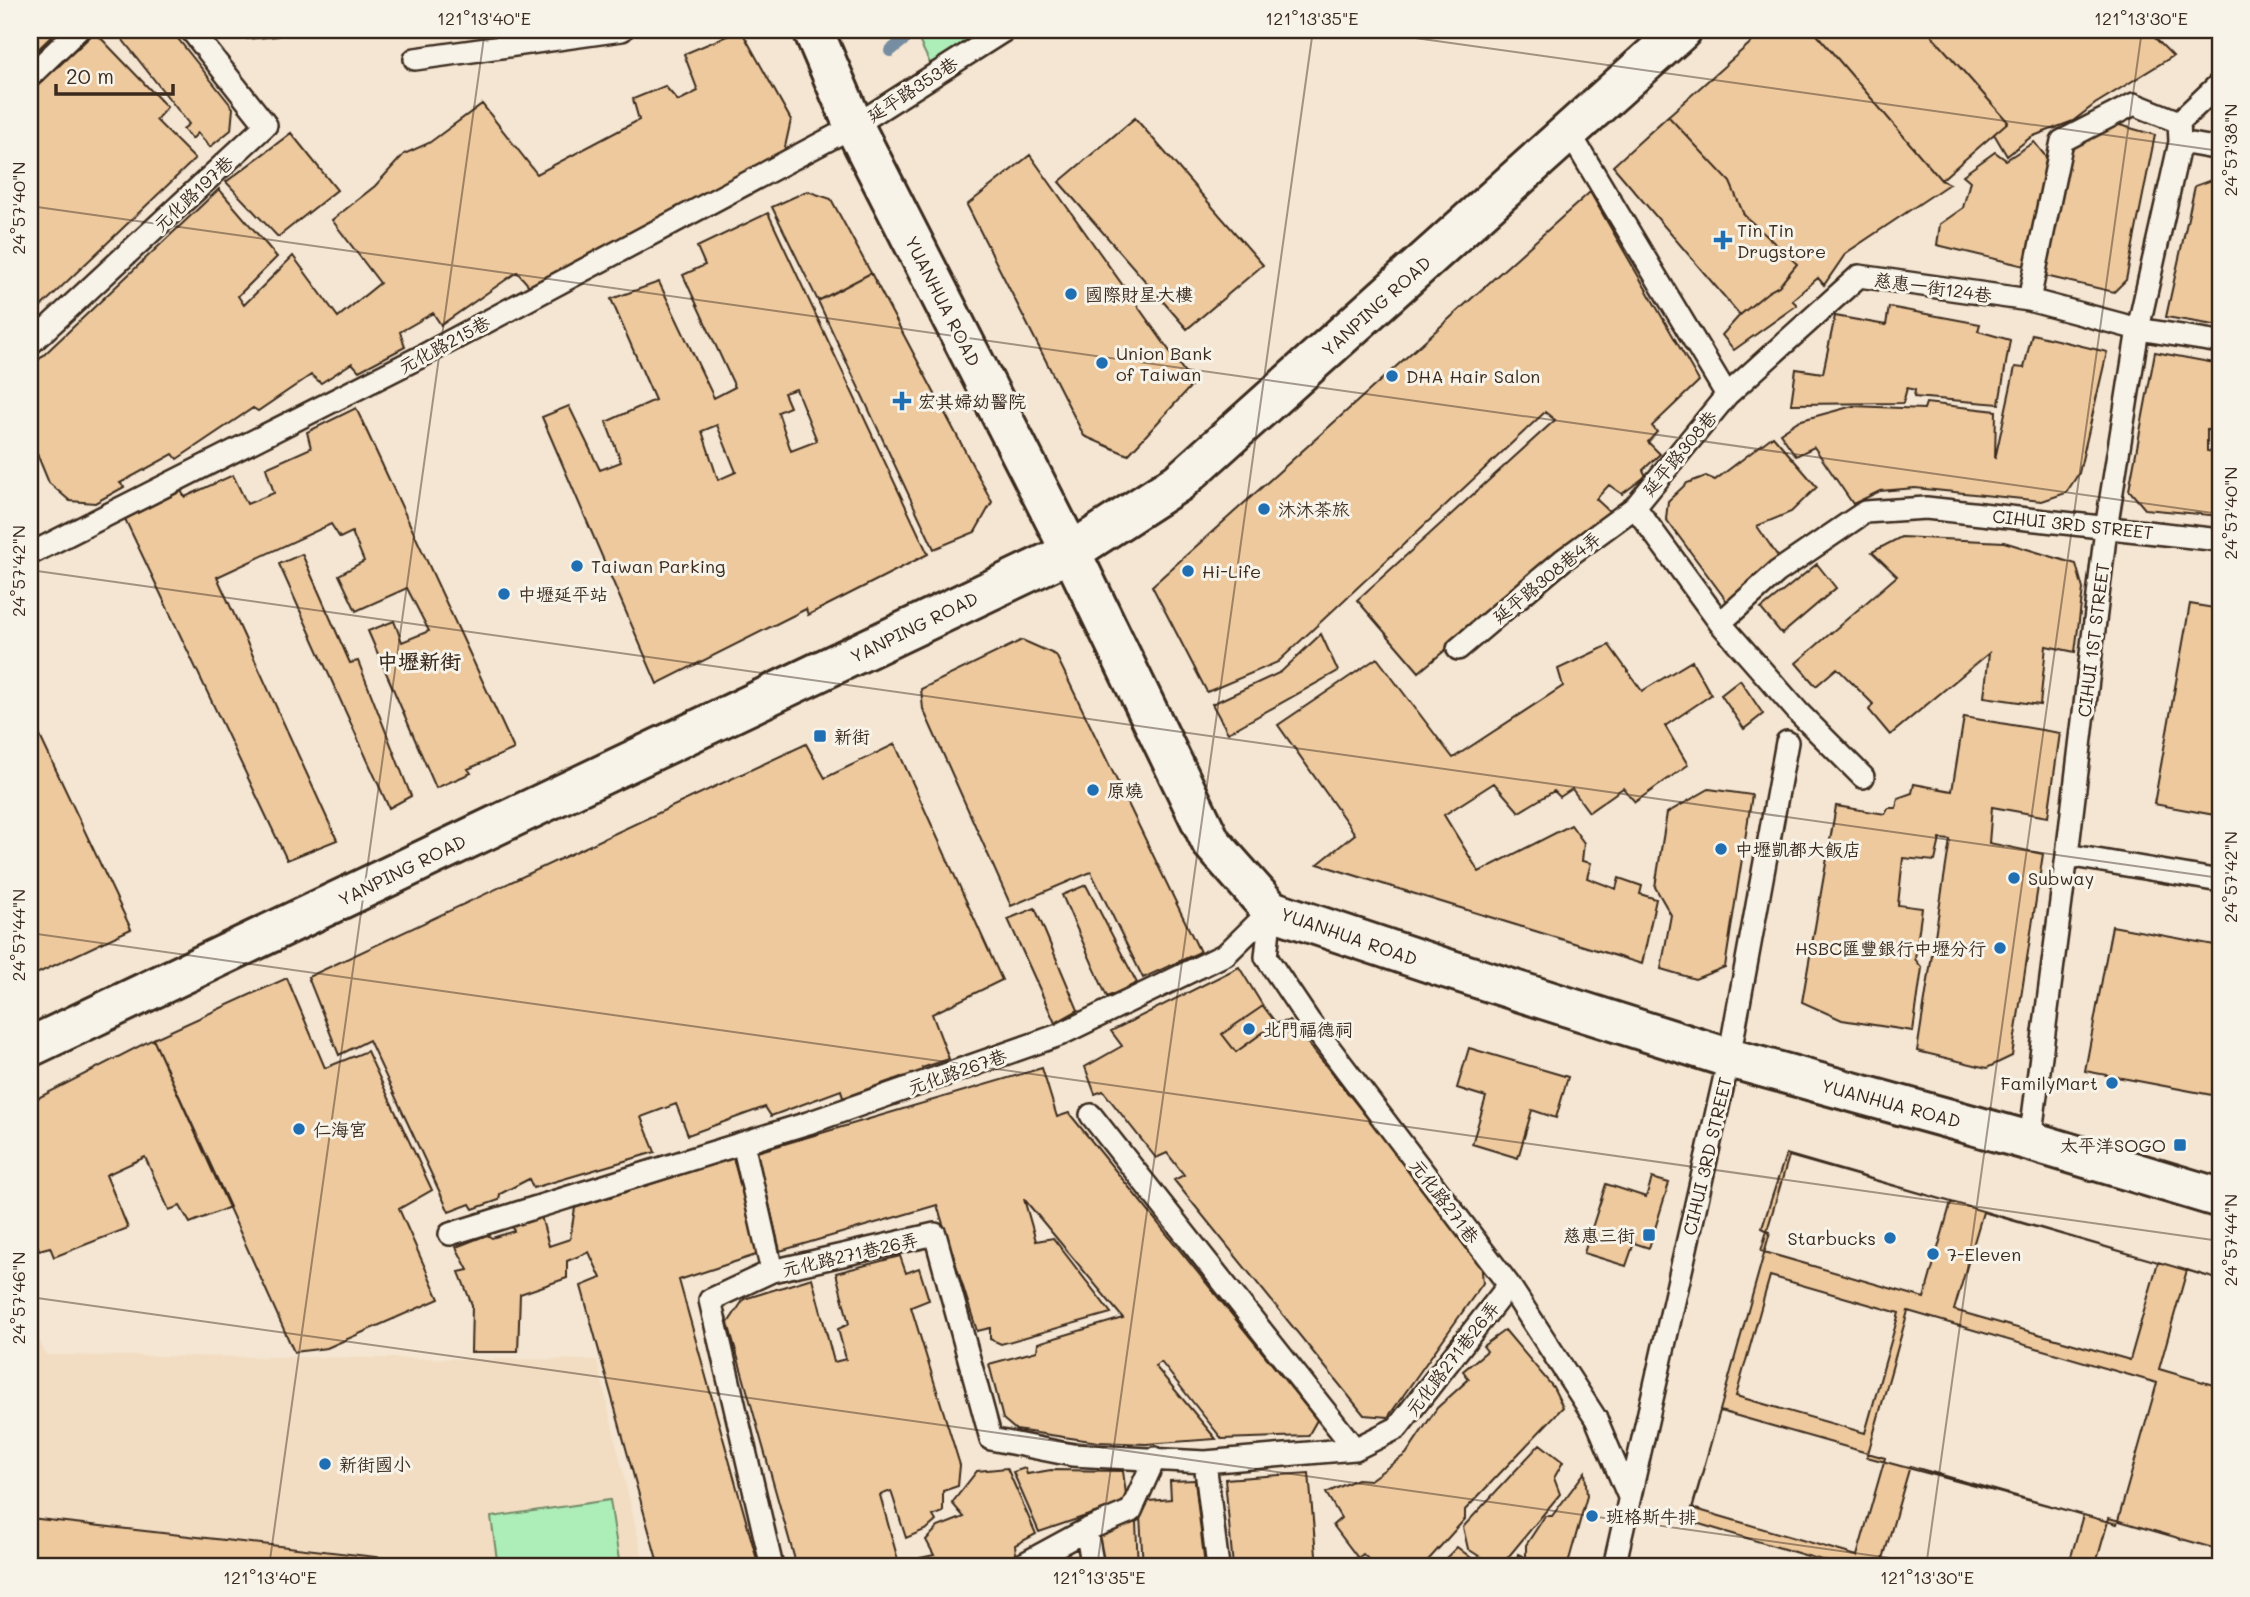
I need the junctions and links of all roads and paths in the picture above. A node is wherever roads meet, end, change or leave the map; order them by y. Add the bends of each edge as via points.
1 (78, 30) edge
2 (191, 30) edge
3 (622, 30) edge
4 (813, 30) edge
5 (1005, 30) edge
6 (1682, 30) edge
7 (415, 59) dead end
8 (30, 76) edge
9 (2220, 83) edge
10 (854, 126) junction
11 (1569, 132) junction
12 (2179, 132) junction
13 (2220, 149) edge
14 (2029, 300) junction
15 (2138, 329) junction
16 (2220, 342) edge
17 (30, 344) edge
18 (1727, 395) junction
19 (1635, 507) junction
20 (2106, 529) junction
21 (2220, 540) edge
22 (1071, 552) junction
23 (30, 554) edge
24 (1720, 622) junction
25 (1458, 649) dead end
26 (1787, 742) dead end
27 (1863, 777) dead end
28 (2067, 855) junction
29 (2220, 881) edge
30 (1271, 910) junction
31 (30, 1047) edge
32 (1729, 1058) junction
33 (1091, 1115) dead end
34 (2030, 1141) junction
35 (743, 1143) junction
36 (2220, 1198) edge
37 (450, 1234) dead end
38 (772, 1271) junction
39 (1509, 1285) junction
40 (1355, 1449) junction
41 (1155, 1458) junction
42 (1205, 1462) junction
43 (1629, 1497) junction
44 (1086, 1531) junction
45 (772, 1567) edge
46 (1018, 1567) edge
47 (1093, 1567) edge
48 (1217, 1567) edge
49 (1614, 1567) edge

1 - 8 lane
2 - 17 lane, 元化路197巷 via 267,125
3 - 7 lane
4 - 10 street, YUANHUA ROAD
5 - 10 lane, 延平路353巷
6 - 11 street, YANPING ROAD
9 - 12 lane
10 - 22 street, YUANHUA ROAD
10 - 23 lane, 元化路215巷 via 426,354
11 - 18 lane, 延平路308巷
11 - 22 street, YANPING ROAD via 1179,482
12 - 13 lane
12 - 14 lane via 2134,104 2062,141
12 - 15 lane, CIHUI 1ST STREET
14 - 15 lane, 慈惠一街124巷
14 - 18 lane, 慈惠一街124巷 via 1859,276
15 - 16 lane, 慈惠一街124巷
15 - 20 lane, CIHUI 1ST STREET
18 - 19 lane, 延平路308巷
19 - 24 lane, 延平路308巷
19 - 25 lane, 延平路308巷4弄 via 1563,560
20 - 21 lane, CIHUI 3RD STREET
20 - 24 lane, CIHUI 3RD STREET via 1926,508 1865,512 1777,572
20 - 28 lane, CIHUI 1ST STREET
22 - 30 street, YUANHUA ROAD via 1211,842
22 - 31 street, YANPING ROAD
24 - 27 lane, 延平路308巷 via 1799,713
26 - 32 lane, CIHUI 3RD STREET
28 - 29 lane
28 - 34 lane, CIHUI 1ST STREET
30 - 32 street, YUANHUA ROAD
30 - 35 lane, 元化路267巷 via 1226,954 1059,1035
30 - 39 lane, 元化路271巷 via 1266,957 1309,1021
32 - 34 street, YUANHUA ROAD
32 - 43 lane, CIHUI 3RD STREET
33 - 40 lane
34 - 36 street, YUANHUA ROAD
35 - 37 lane, 元化路267巷
35 - 38 lane
38 - 41 lane, 元化路271巷26弄 via 935,1234 991,1439 1072,1455
38 - 45 lane, 元化路271巷26弄 via 710,1300
39 - 40 lane, 元化路271巷26弄 via 1397,1428
39 - 43 lane, 元化路271巷 via 1596,1419
40 - 42 lane, 元化路271巷26弄
41 - 42 lane, 元化路271巷26弄
41 - 44 lane via 1131,1511
42 - 48 lane
43 - 49 lane, CIHUI 3RD STREET
44 - 46 lane
44 - 47 lane

